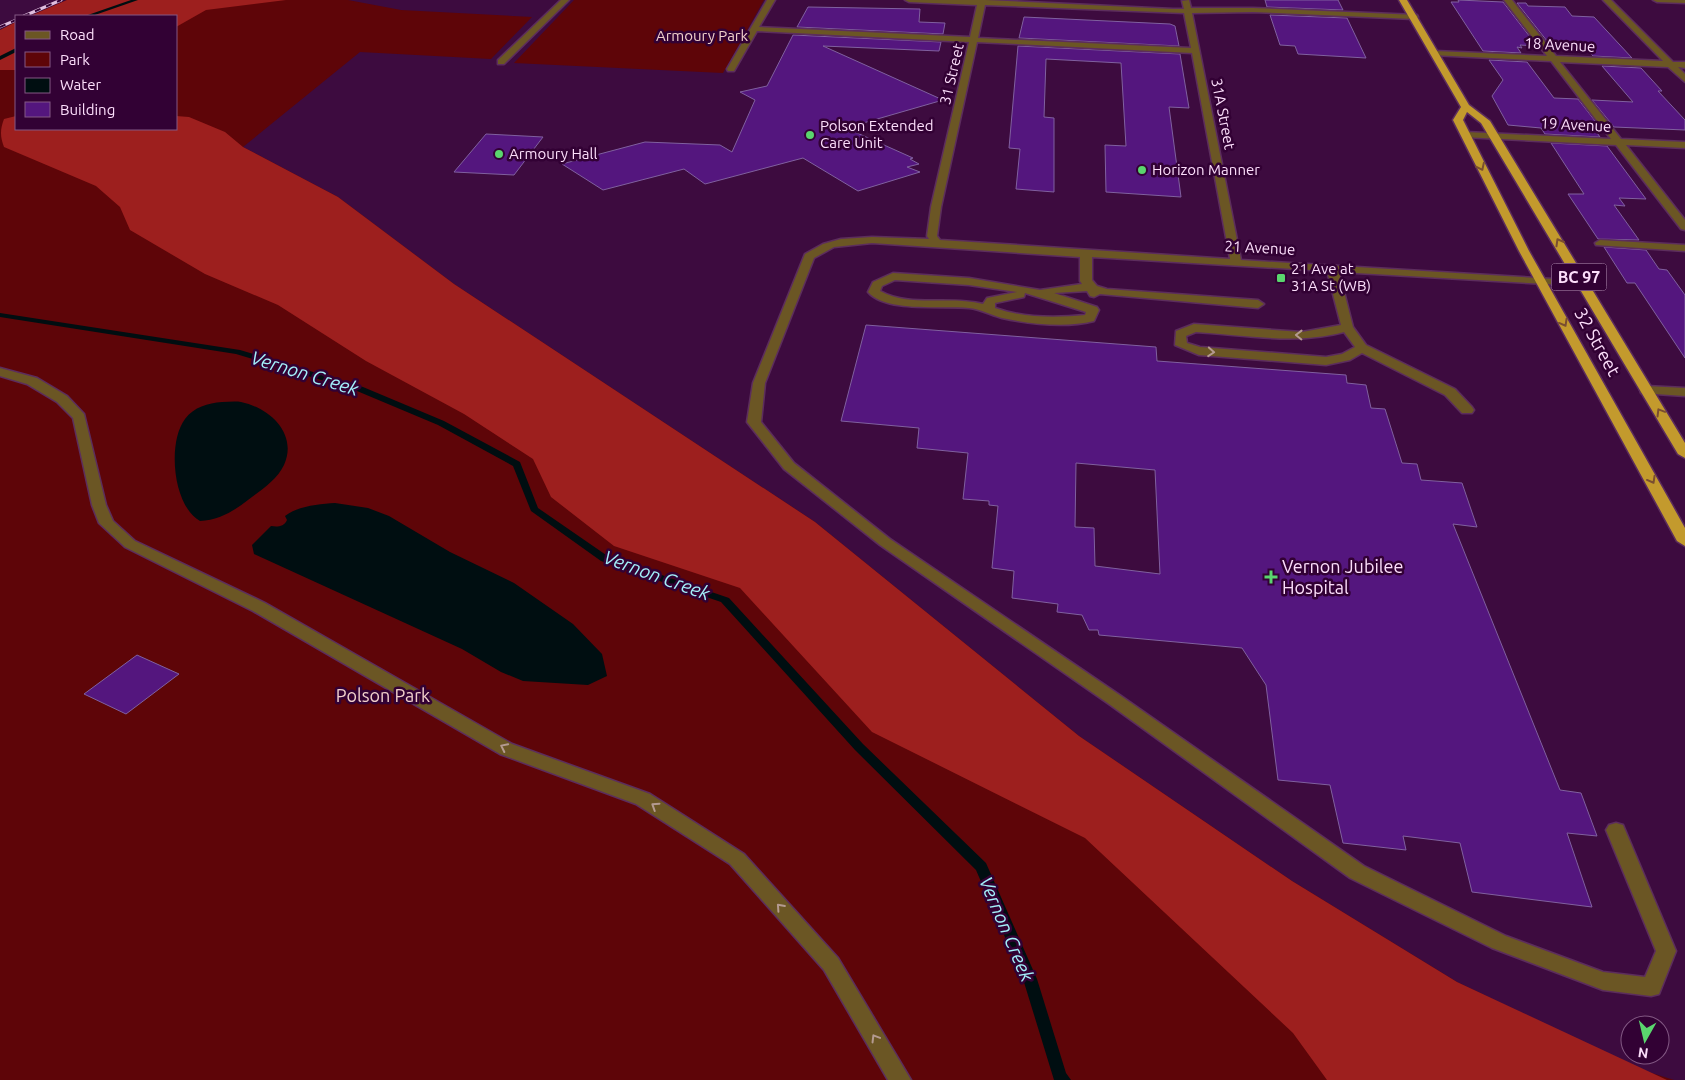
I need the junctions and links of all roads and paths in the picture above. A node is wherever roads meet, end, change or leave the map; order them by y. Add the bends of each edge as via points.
1 (565, 0) edge
2 (771, 0) edge
3 (909, 0) edge
4 (1403, 0) edge
5 (1508, 0) edge
6 (1607, 0) edge
7 (1657, 0) edge
8 (1685, 1) edge
9 (981, 2) edge
10 (1187, 5) edge
11 (1414, 17) junction
12 (754, 29) junction
13 (974, 40) junction
14 (1197, 51) junction
15 (1435, 53) junction
16 (1554, 59) junction
17 (501, 62) dead end
18 (1671, 64) junction
19 (1685, 65) edge
20 (731, 69) dead end
21 (1685, 78) edge
22 (1465, 107) junction
23 (1466, 134) junction
24 (1494, 136) junction
25 (1618, 142) junction
26 (1685, 145) edge
27 (1685, 227) edge
28 (936, 242) junction
29 (1600, 243) dead end
30 (1685, 248) edge
31 (1086, 254) junction
32 (1236, 263) junction
33 (1332, 268) junction
34 (1540, 280) junction
35 (1582, 283) junction
36 (1092, 287) junction
37 (1037, 293) junction
38 (1258, 304) dead end
39 (989, 310) junction
40 (1093, 310) junction
41 (1347, 327) junction
42 (1362, 348) junction
43 (0, 372) edge
44 (1646, 390) junction
45 (1685, 392) edge
46 (1467, 410) dead end
47 (1685, 454) edge
48 (1685, 541) edge
49 (1616, 830) dead end
50 (900, 1080) edge

1 - 17 street
2 - 12 street
3 - 9 street
4 - 11 highway, 32 Street / BC 97
5 - 16 street
6 - 18 street
7 - 8 street
9 - 10 street via 1174,11
9 - 13 street, 31 Street
10 - 11 street
10 - 14 street, 31A Street
11 - 15 highway, 32 Street / BC 97
12 - 13 street
12 - 20 street
13 - 14 street
13 - 28 street, 31 Street via 936,207 932,236
14 - 32 street, 31A Street
15 - 16 street, 18 Avenue
15 - 22 highway, 32 Street / BC 97
16 - 18 street, 18 Avenue
16 - 25 street
18 - 19 street, 18 Avenue
18 - 21 street
22 - 23 highway, 32 Street / BC 97 via 1458,120
22 - 24 highway, 32 Street / BC 97 via 1485,121
23 - 24 street, 19 Avenue
23 -> 34 highway, 32 Street / BC 97
24 - 25 street, 19 Avenue
35 -> 24 highway, 32 Street / BC 97
25 - 26 street, 19 Avenue
25 - 27 street
28 - 31 street, 21 Avenue via 953,246
28 - 49 street, 21 Avenue via 865,241 831,245 809,256 759,383 754,422 789,466 885,542 1357,872 1499,942 1603,981 1651,988 1666,951
29 - 30 street
31 - 32 street, 21 Avenue
31 - 36 street via 1086,281
32 - 33 street, 21 Avenue
33 - 34 street, 21 Avenue
33 - 41 street
34 - 35 street, 21 Avenue
34 -> 48 highway, 32 Street / BC 97
35 - 44 highway, 32 Street / BC 97
36 - 37 street
36 - 38 street via 1106,292
36 - 40 street
37 - 39 street via 991,300
37 - 39 street via 976,282 893,276 877,284 874,292 893,300 966,305
37 - 40 street
39 - 40 street via 1006,315 1070,320 1090,318
41 - 42 street
41 -> 42 street via 1302,336 1194,328 1180,334 1181,345 1199,351 1326,360 1346,357
42 - 46 street via 1450,392
50 -> 43 street via 832,964 737,859 643,799 506,749 259,608 130,544 106,523 79,417 62,399 32,381
44 - 45 street
47 -> 44 highway, 32 Street / BC 97

